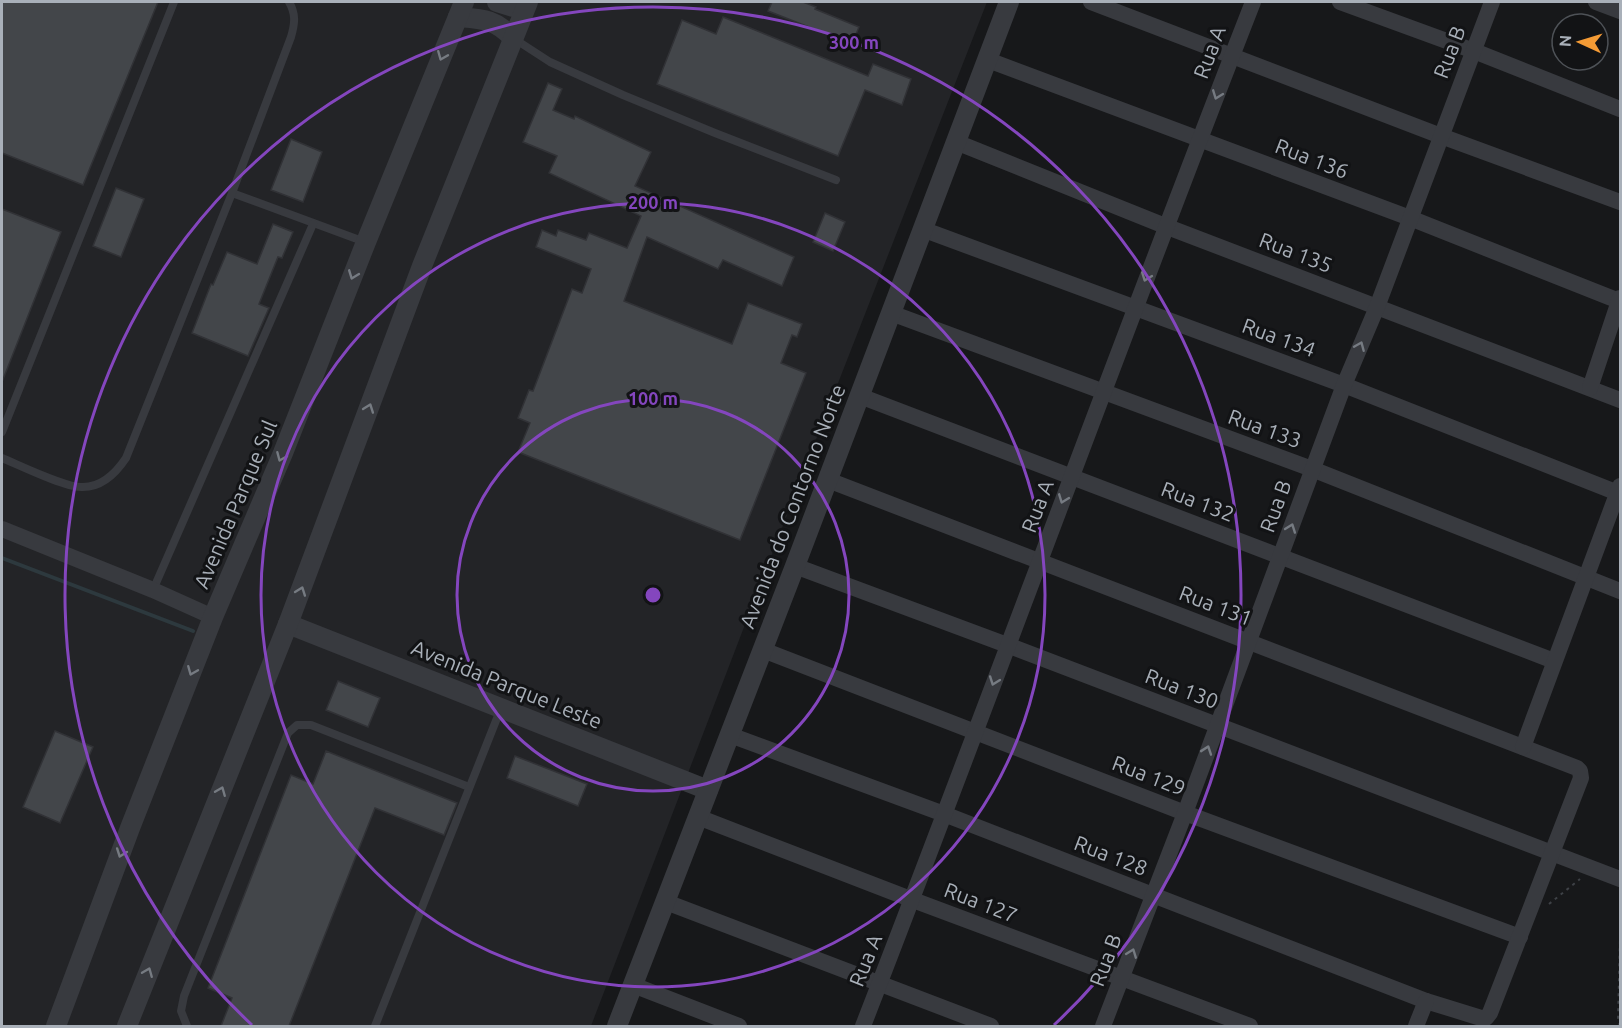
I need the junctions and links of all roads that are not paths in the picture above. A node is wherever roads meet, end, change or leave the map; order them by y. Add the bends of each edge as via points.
1 (174, 2) edge
2 (289, 2) edge
3 (497, 2) edge
4 (1009, 2) edge
5 (1091, 2) edge
6 (1253, 2) edge
7 (1340, 2) edge
8 (1492, 2) edge
9 (1596, 2) edge
10 (527, 3) edge
11 (461, 9) edge
12 (1620, 11) edge
13 (513, 38) junction
14 (1474, 51) junction
15 (1232, 54) junction
16 (988, 60) junction
17 (1620, 108) edge
18 (1441, 136) junction
19 (1200, 140) junction
20 (956, 142) junction
21 (836, 180) dead end
22 (232, 193) junction
23 (1620, 202) edge
24 (1410, 218) junction
25 (314, 224) junction
26 (1166, 226) junction
27 (922, 229) junction
28 (366, 242) junction
29 (1620, 300) edge
30 (1377, 307) junction
31 (1135, 308) junction
32 (891, 313) junction
33 (1344, 385) junction
34 (1590, 388) junction
35 (1104, 394) junction
36 (860, 396) junction
37 (1620, 400) edge
38 (2, 432) edge
39 (2, 458) edge
40 (1312, 469) junction
41 (1072, 477) junction
42 (828, 480) junction
43 (1619, 490) edge
44 (2, 529) edge
45 (1281, 556) junction
46 (1039, 561) junction
47 (795, 566) junction
48 (1586, 578) junction
49 (153, 590) junction
50 (1620, 591) edge
51 (213, 617) junction
52 (288, 624) junction
53 (1249, 642) junction
54 (1007, 645) junction
55 (763, 650) junction
56 (1554, 662) junction
57 (501, 708) junction
58 (1216, 726) junction
59 (975, 732) junction
60 (730, 735) junction
61 (1523, 747) junction
62 (469, 787) junction
63 (708, 790) junction
64 (1185, 813) junction
65 (944, 814) junction
66 (698, 817) junction
67 (1552, 854) junction
68 (1620, 879) edge
69 (1154, 896) junction
70 (913, 900) junction
71 (666, 902) junction
72 (1523, 930) junction
73 (1122, 979) junction
74 (879, 984) junction
75 (633, 985) junction
76 (1426, 1001) junction
77 (56, 1026) edge
78 (127, 1026) edge
79 (188, 1026) edge
80 (375, 1026) edge
81 (617, 1026) edge
82 (739, 1026) edge
83 (863, 1026) edge
84 (991, 1026) edge
85 (1103, 1026) edge
86 (1250, 1026) edge
87 (1416, 1026) edge

1 - 38 lane
2 - 22 lane via 294,10 291,36
3 - 10 street via 513,7
4 - 16 street, Avenida do Contorno Norte
5 - 15 street
6 - 15 street, Rua A
7 - 14 street
8 - 14 street, Rua B
9 - 12 street
10 - 13 street
11 - 13 street via 502,26
11 -> 28 street, Avenida Parque Sul
13 - 21 lane via 550,62 622,95
52 -> 13 street via 422,266
14 - 17 street
14 - 18 street, Rua B
15 - 18 street
15 -> 19 street, Rua A
16 - 19 street, Rua 136
16 - 20 street, Avenida do Contorno Norte
18 - 23 street
18 - 24 street, Rua B
19 - 24 street, Rua 136
19 - 26 street, Rua A
20 - 26 street, Rua 135
20 - 27 street, Avenida do Contorno Norte
22 - 25 lane
22 - 39 lane via 118,471 80,488
24 - 29 street, Rua 136
24 - 30 street, Rua B
25 - 28 lane
25 - 49 lane
26 - 30 street, Rua 135
26 -> 31 street, Rua A
27 - 31 street, Rua 134
27 - 32 street, Avenida do Contorno Norte
28 -> 51 street, Avenida Parque Sul
29 - 34 street
33 -> 30 street, Rua B
30 - 34 street, Rua 135
31 - 33 street, Rua 134
31 - 35 street, Rua A
32 - 35 street, Rua 133
32 - 36 street, Avenida do Contorno Norte
33 - 40 street, Rua B
33 - 43 street, Rua 134
34 - 37 street, Rua 135
35 - 40 street, Rua 133
35 - 41 street, Rua A
36 - 41 street, Rua 132
36 - 42 street, Avenida do Contorno Norte
45 -> 40 street, Rua B
40 - 48 street, Rua 133
41 - 45 street, Rua 132
41 -> 46 street, Rua A
42 - 46 street, Rua 131
42 - 47 street, Avenida do Contorno Norte
43 - 48 street
44 - 49 street
45 - 53 street, Rua B
45 - 56 street, Rua 132
46 - 53 street, Rua 131
46 - 54 street, Rua A
47 - 54 street, Rua 130
47 - 55 street, Avenida do Contorno Norte
48 - 50 street, Rua 133
48 - 56 street
49 - 51 street
51 -> 77 street, Avenida Parque Sul
52 - 57 street, Avenida Parque Leste
78 -> 52 street
53 - 58 street, Rua B
53 - 61 street, Rua 131
54 - 58 street, Rua 130
54 -> 59 street, Rua A
55 - 59 street, Rua 129
55 - 60 street, Avenida do Contorno Norte
56 - 61 street
57 - 62 lane
57 - 63 street, Avenida Parque Leste
64 -> 58 street, Rua B
58 - 67 street, Rua 130
59 - 64 street, Rua 129
59 - 65 street, Rua A
60 - 63 street, Avenida do Contorno Norte
60 - 65 street, Rua 128
61 - 67 street, Rua 131 via 1580,771 1581,778
62 - 79 lane via 311,725 297,725 288,733 184,996 181,1011
62 - 80 lane
63 - 66 street, Avenida do Contorno Norte
64 - 69 street, Rua B
64 - 72 street, Rua 129
65 - 69 street, Rua 128
65 - 70 street, Rua A
66 - 70 street, Rua 127
66 - 71 street, Avenida do Contorno Norte
67 - 68 street, Rua 130
67 - 72 street
73 -> 69 street, Rua B
69 - 76 street, Rua 128
70 - 73 street, Rua 127
70 - 74 street, Rua A
71 - 74 street
71 - 75 street, Avenida do Contorno Norte
72 - 76 street, Rua 128 via 1486,1018
73 - 85 street, Rua B
73 - 86 street, Rua 127
74 - 83 street, Rua A
74 - 84 street
75 - 81 street, Avenida do Contorno Norte
75 - 82 street
76 - 87 street

